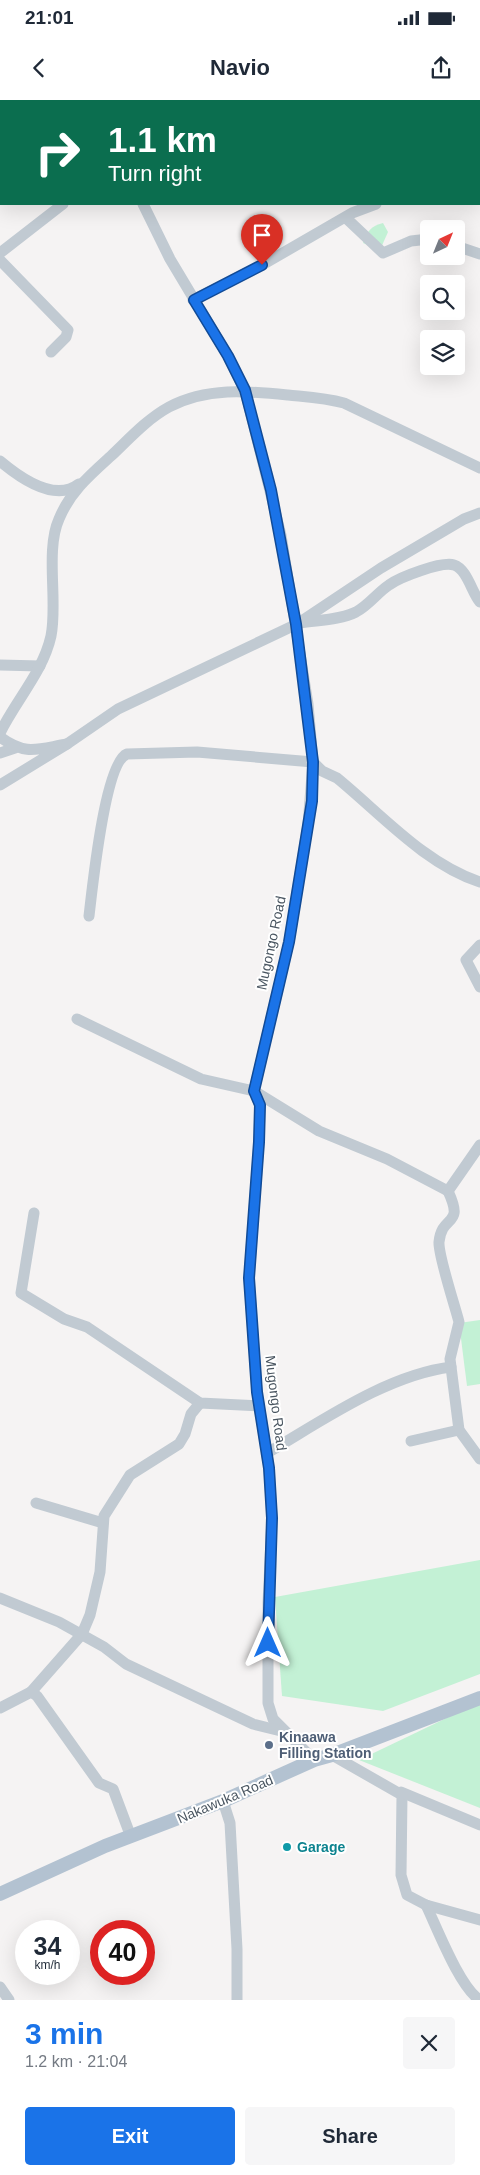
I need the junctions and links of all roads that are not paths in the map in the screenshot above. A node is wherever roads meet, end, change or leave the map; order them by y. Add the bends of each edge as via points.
1 (62, 205) edge
2 (143, 205) edge
3 (373, 205) edge
4 (350, 212) edge
5 (420, 240) edge
6 (465, 249) edge
7 (0, 253) edge
8 (480, 254) edge
9 (0, 260) edge
10 (194, 300) junction
11 (51, 352) dead end
12 (245, 390) junction
13 (0, 461) edge
14 (480, 468) edge
15 (84, 480) junction
16 (480, 513) edge
17 (480, 602) edge
18 (296, 624) junction
19 (0, 665) edge
20 (40, 666) junction
21 (0, 733) edge
22 (0, 737) edge
23 (66, 744) junction
24 (21, 749) junction
25 (0, 753) edge
26 (313, 762) junction
27 (30, 767) junction
28 (0, 785) edge
29 (480, 882) edge
30 (89, 916) dead end
31 (480, 945) edge
32 (480, 987) edge
33 (77, 1019) dead end
34 (254, 1091) junction
35 (480, 1145) edge
36 (448, 1191) junction
37 (34, 1213) dead end
38 (451, 1367) junction
39 (200, 1403) junction
40 (259, 1406) junction
41 (459, 1430) junction
42 (411, 1441) dead end
43 (267, 1454) junction
44 (480, 1459) edge
45 (36, 1503) dead end
46 (103, 1523) junction
47 (0, 1598) edge
48 (82, 1634) junction
49 (31, 1692) junction
50 (480, 1698) edge
51 (0, 1708) edge
52 (285, 1732) junction
53 (332, 1755) junction
54 (314, 1760) junction
55 (401, 1792) junction
56 (223, 1802) junction
57 (480, 1825) edge
58 (131, 1837) junction
59 (0, 1894) edge
60 (426, 1906) junction
61 (480, 1920) edge
62 (0, 1987) edge
63 (10, 2000) edge
64 (237, 2000) edge
65 (480, 2000) edge

1 - 7 street
2 - 10 street, Mugongo Road
3 - 4 street
4 - 5 street via 383,253
4 - 10 street via 262,265
6 - 8 street
9 - 11 street via 68,330 66,337
10 - 12 street, Mugongo Road
12 - 14 street via 321,397 344,403
12 - 15 street via 211,393 168,407
12 - 18 street, Mugongo Road via 271,490
13 - 15 street via 24,480 49,488 72,489
15 - 20 street via 57,522 52,631
16 - 18 street via 464,519 381,568
17 - 18 street via 461,570 456,565 446,564 390,584 357,611 344,617
18 - 23 street via 118,709
18 - 26 street, Mugongo Road
19 - 20 street
20 - 21 street
22 - 24 street
23 - 24 street
23 - 27 street
24 - 25 street
24 - 27 street
26 - 29 street via 423,850 454,872
26 - 30 street via 197,752 124,755 110,789 98,840
26 - 34 street, Mugongo Road via 312,801 289,942
27 - 28 street
31 - 32 street via 466,960
33 - 34 street via 201,1078
34 - 36 street via 319,1131 387,1159
34 - 40 street, Mugongo Road via 260,1105 249,1278
35 - 36 street
36 - 38 street via 456,1208 454,1217 441,1230 439,1245 459,1322
37 - 39 street via 21,1293 64,1320 87,1327
38 - 41 street
38 - 43 street via 435,1369 393,1384
39 - 40 street
39 - 46 street via 191,1414 179,1444 130,1475 104,1516
40 - 43 street, Mugongo Road
41 - 42 street
41 - 44 street
43 - 52 street, Mugongo Road via 272,1518 268,1703 272,1719
45 - 46 street
46 - 48 street via 96,1595
47 - 48 street
48 - 49 street
48 - 52 street via 126,1664 253,1724
49 - 51 street
49 - 58 street via 41,1700 99,1783 113,1789
50 - 53 main road, Nakawuka Road
52 - 54 street, Mugongo Road
53 - 54 main road, Nakawuka Road
53 - 55 street
54 - 56 main road, Nakawuka Road
55 - 57 street
55 - 60 street via 401,1875 407,1895
56 - 58 main road, Nakawuka Road
56 - 64 street via 230,1823
58 - 59 main road, Nakawuka Road
60 - 61 street
60 - 65 street via 472,1996
62 - 63 street

